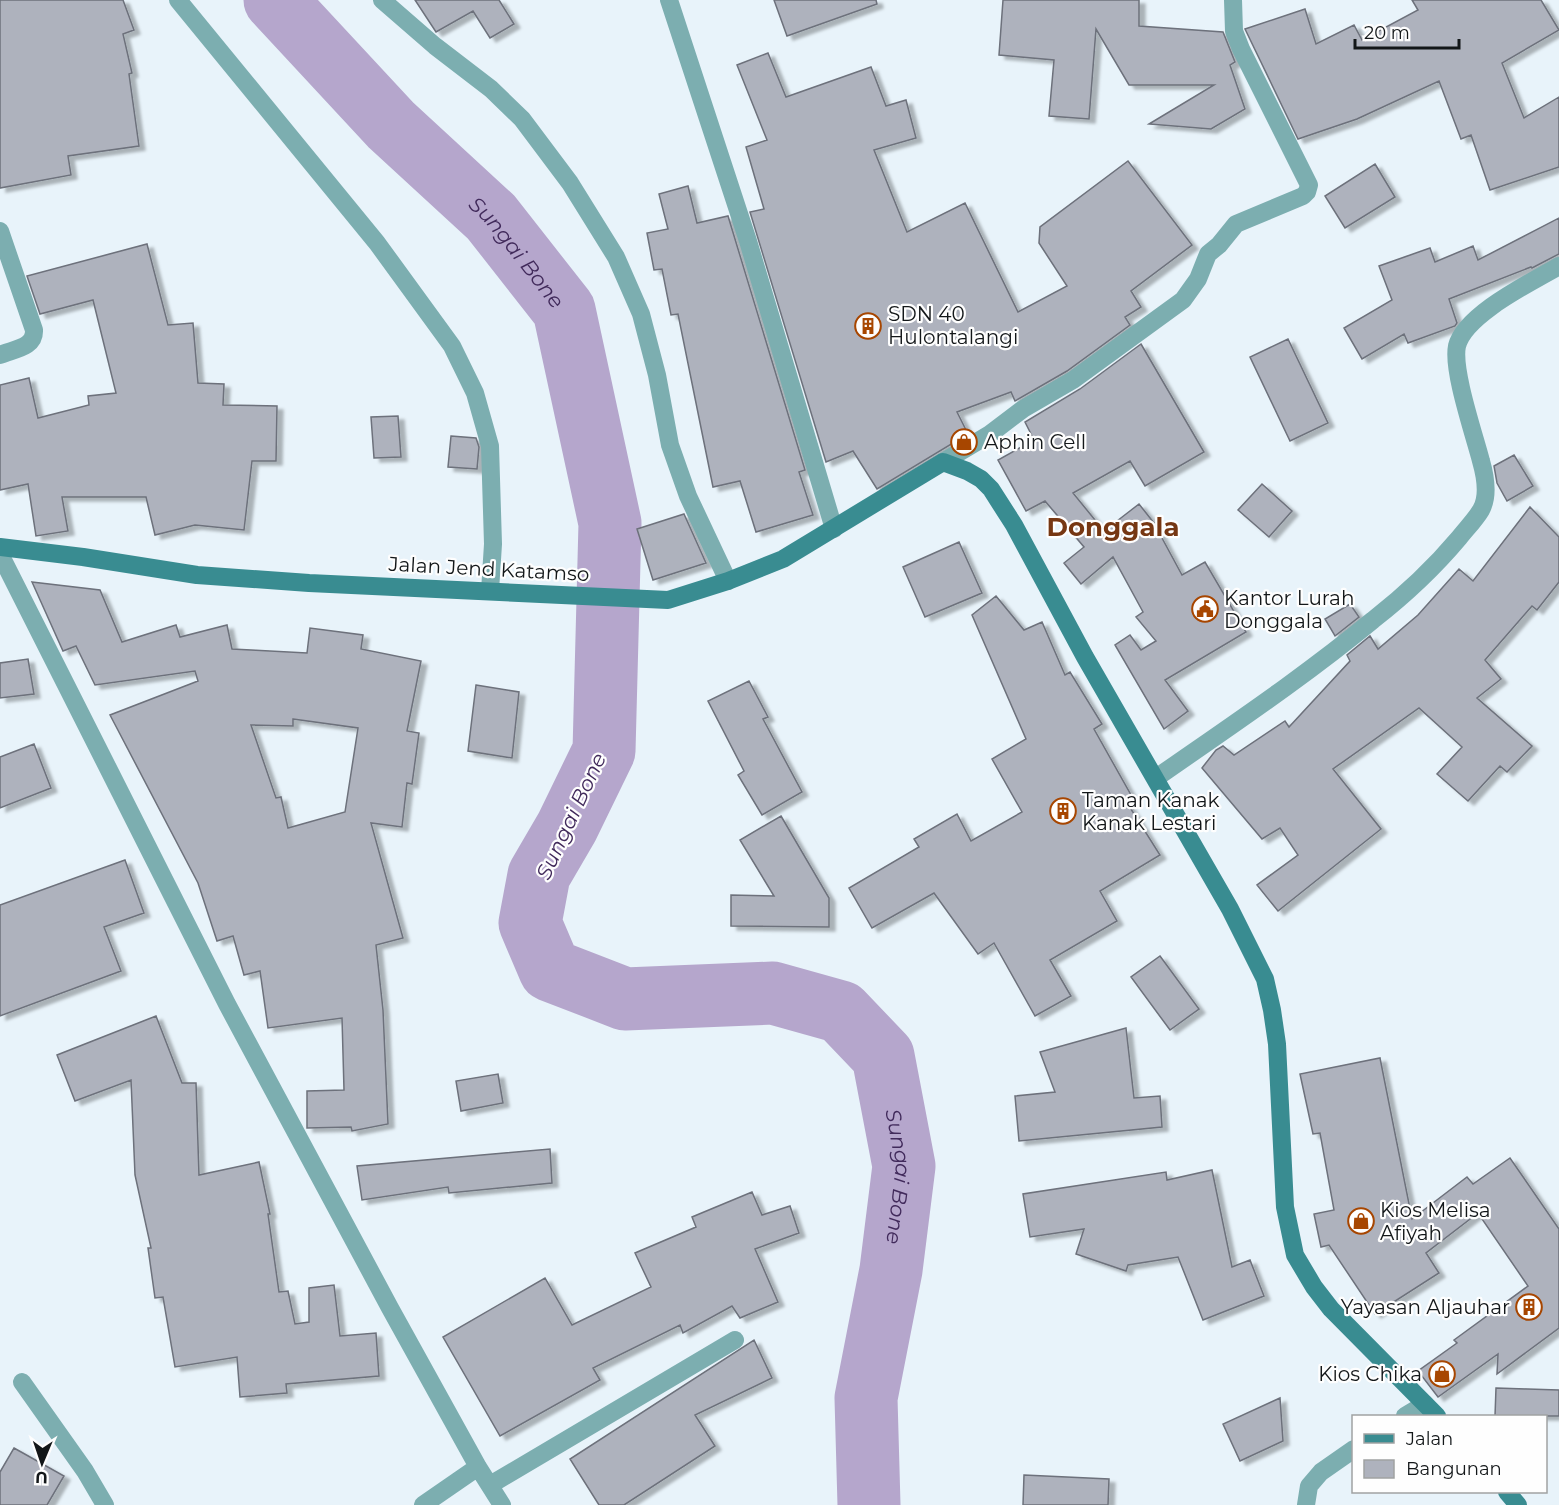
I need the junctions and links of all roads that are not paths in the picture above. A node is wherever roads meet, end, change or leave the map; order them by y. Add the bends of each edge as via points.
1 (178, 0) edge
2 (382, 0) edge
3 (669, 0) edge
4 (1233, 0) edge
5 (0, 231) edge
6 (1559, 266) edge
7 (0, 354) edge
8 (943, 462) junction
9 (834, 529) junction
10 (0, 547) edge
11 (0, 554) edge
12 (728, 581) junction
13 (497, 592) junction
14 (1156, 778) junction
15 (735, 1340) dead end
16 (22, 1382) dead end
17 (1431, 1410) edge
18 (1409, 1415) edge
19 (1352, 1450) edge
20 (478, 1467) junction
21 (490, 1485) junction
22 (1509, 1493) edge
23 (105, 1505) edge
24 (423, 1505) edge
25 (502, 1505) edge
26 (1306, 1505) edge
27 (1518, 1505) edge

1 - 13 street via 377,243 453,346 475,393 490,446
2 - 12 street via 522,119 570,183 616,257 641,314 670,445 688,496
3 - 9 street via 748,241
4 - 8 street via 1234,31 1241,50 1309,185 1307,192 1236,224 1208,254 1198,279 1183,300 1073,380
5 - 7 street via 34,330 33,341 28,345
6 - 14 street via 1489,307 1464,330 1457,345 1457,367 1486,493 1471,524 1405,595 1319,664
8 - 9 street, Jalan Jend Katamso
8 - 14 street via 974,475 991,489
9 - 12 street, Jalan Jend Katamso via 783,559
10 - 13 street, Jalan Jend Katamso via 197,575
11 - 20 street via 227,1004
12 - 13 street, Jalan Jend Katamso via 669,600
14 - 17 street via 1265,980 1276,1044 1285,1207 1295,1255 1331,1309
15 - 21 street
16 - 23 street
17 - 18 street
19 - 26 street via 1309,1486
20 - 21 street
20 - 24 street
21 - 25 street
22 - 27 street

